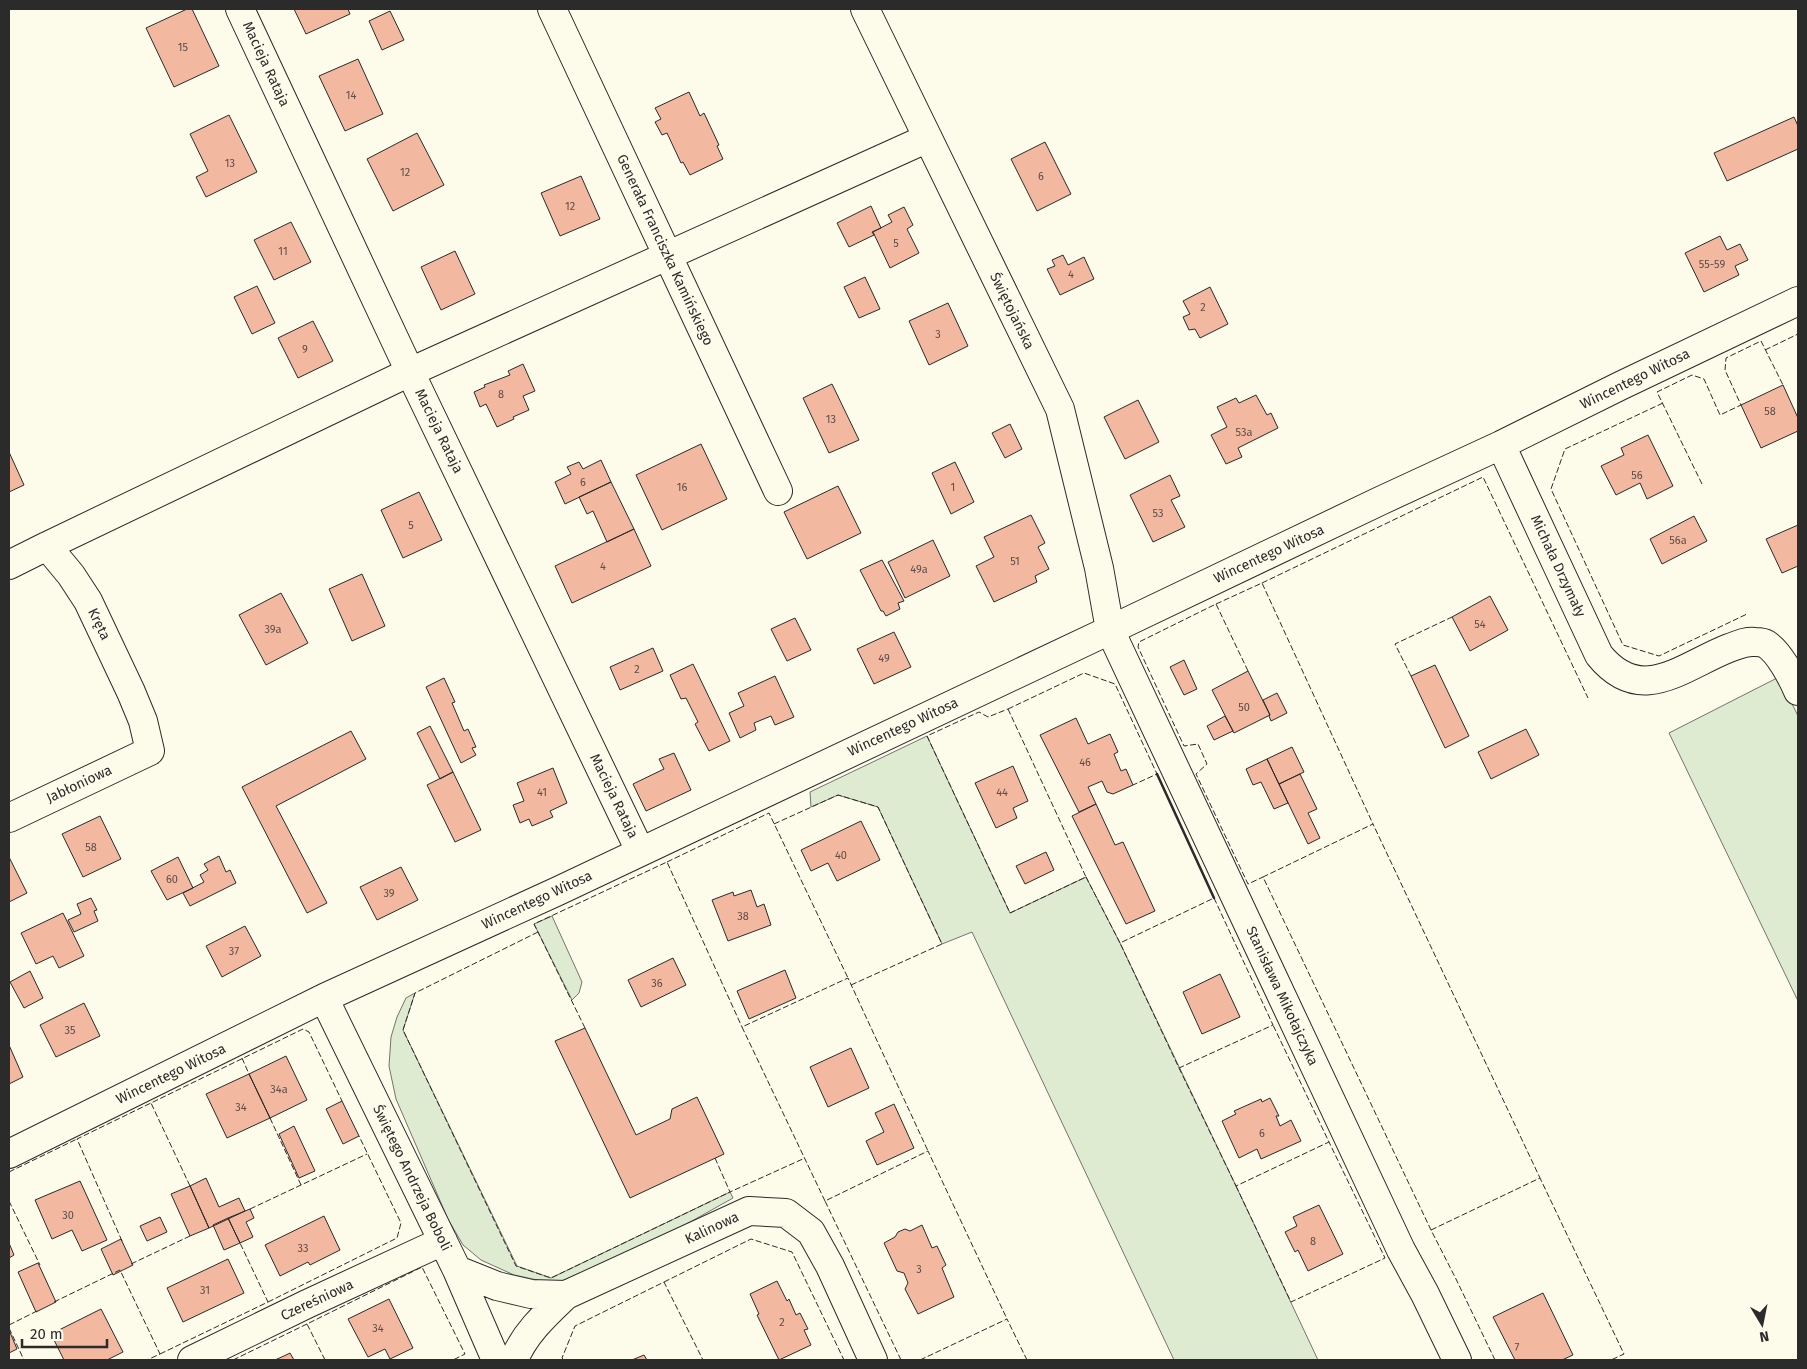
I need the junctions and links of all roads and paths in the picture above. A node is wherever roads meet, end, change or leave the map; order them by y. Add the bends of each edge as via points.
1 (240, 9) edge
2 (552, 9) edge
3 (865, 9) edge
4 (928, 138) junction
5 (668, 257) junction
6 (1798, 301) edge
7 (410, 372) junction
8 (1501, 445) junction
9 (778, 491) dead end
10 (47, 546) junction
11 (9, 565) edge
12 (1110, 630) junction
13 (1798, 691) edge
14 (150, 751) joint
15 (9, 818) edge
16 (640, 851) junction
17 (324, 998) junction
18 (9, 1154) edge
19 (443, 1241) junction
20 (457, 1270) junction
21 (566, 1295) junction
22 (192, 1360) edge
23 (496, 1360) edge
24 (514, 1360) edge
25 (873, 1360) edge
26 (1457, 1360) edge

1 - 7 street, Macieja Rataja
2 - 5 street, Generała Franciszka Kamińskiego
3 - 4 street, Świętojańska
4 - 5 street
4 - 12 street, Świętojańska via 1060,409
5 - 7 street
5 - 9 street, Generała Franciszka Kamińskiego
6 - 8 street, Wincentego Witosa
7 - 10 street
7 - 16 street, Macieja Rataja
8 - 12 street, Wincentego Witosa
8 - 13 street, Michała Drzymały via 1599,656 1610,669 1626,678 1648,680 1672,676 1747,641 1765,643 1778,656
10 - 11 street
10 - 14 street, Kręta via 71,574 88,601 143,721
12 - 16 street, Wincentego Witosa
12 - 26 street, Stanisława Mikołajczyka via 1390,1226
14 - 15 street, Jabłoniowa
16 - 17 street, Wincentego Witosa
17 - 18 street, Wincentego Witosa
17 - 19 street, Świętego Andrzeja Boboli
19 - 20 street, Świętego Andrzeja Boboli
19 - 22 street, Czereśniowa
20 - 21 street, Kalinowa via 497,1286 531,1294
20 - 23 street, Świętego Andrzeja Boboli
21 - 24 street, Kalinowa via 537,1323
21 - 25 street, Kalinowa via 748,1211 786,1213 811,1232

